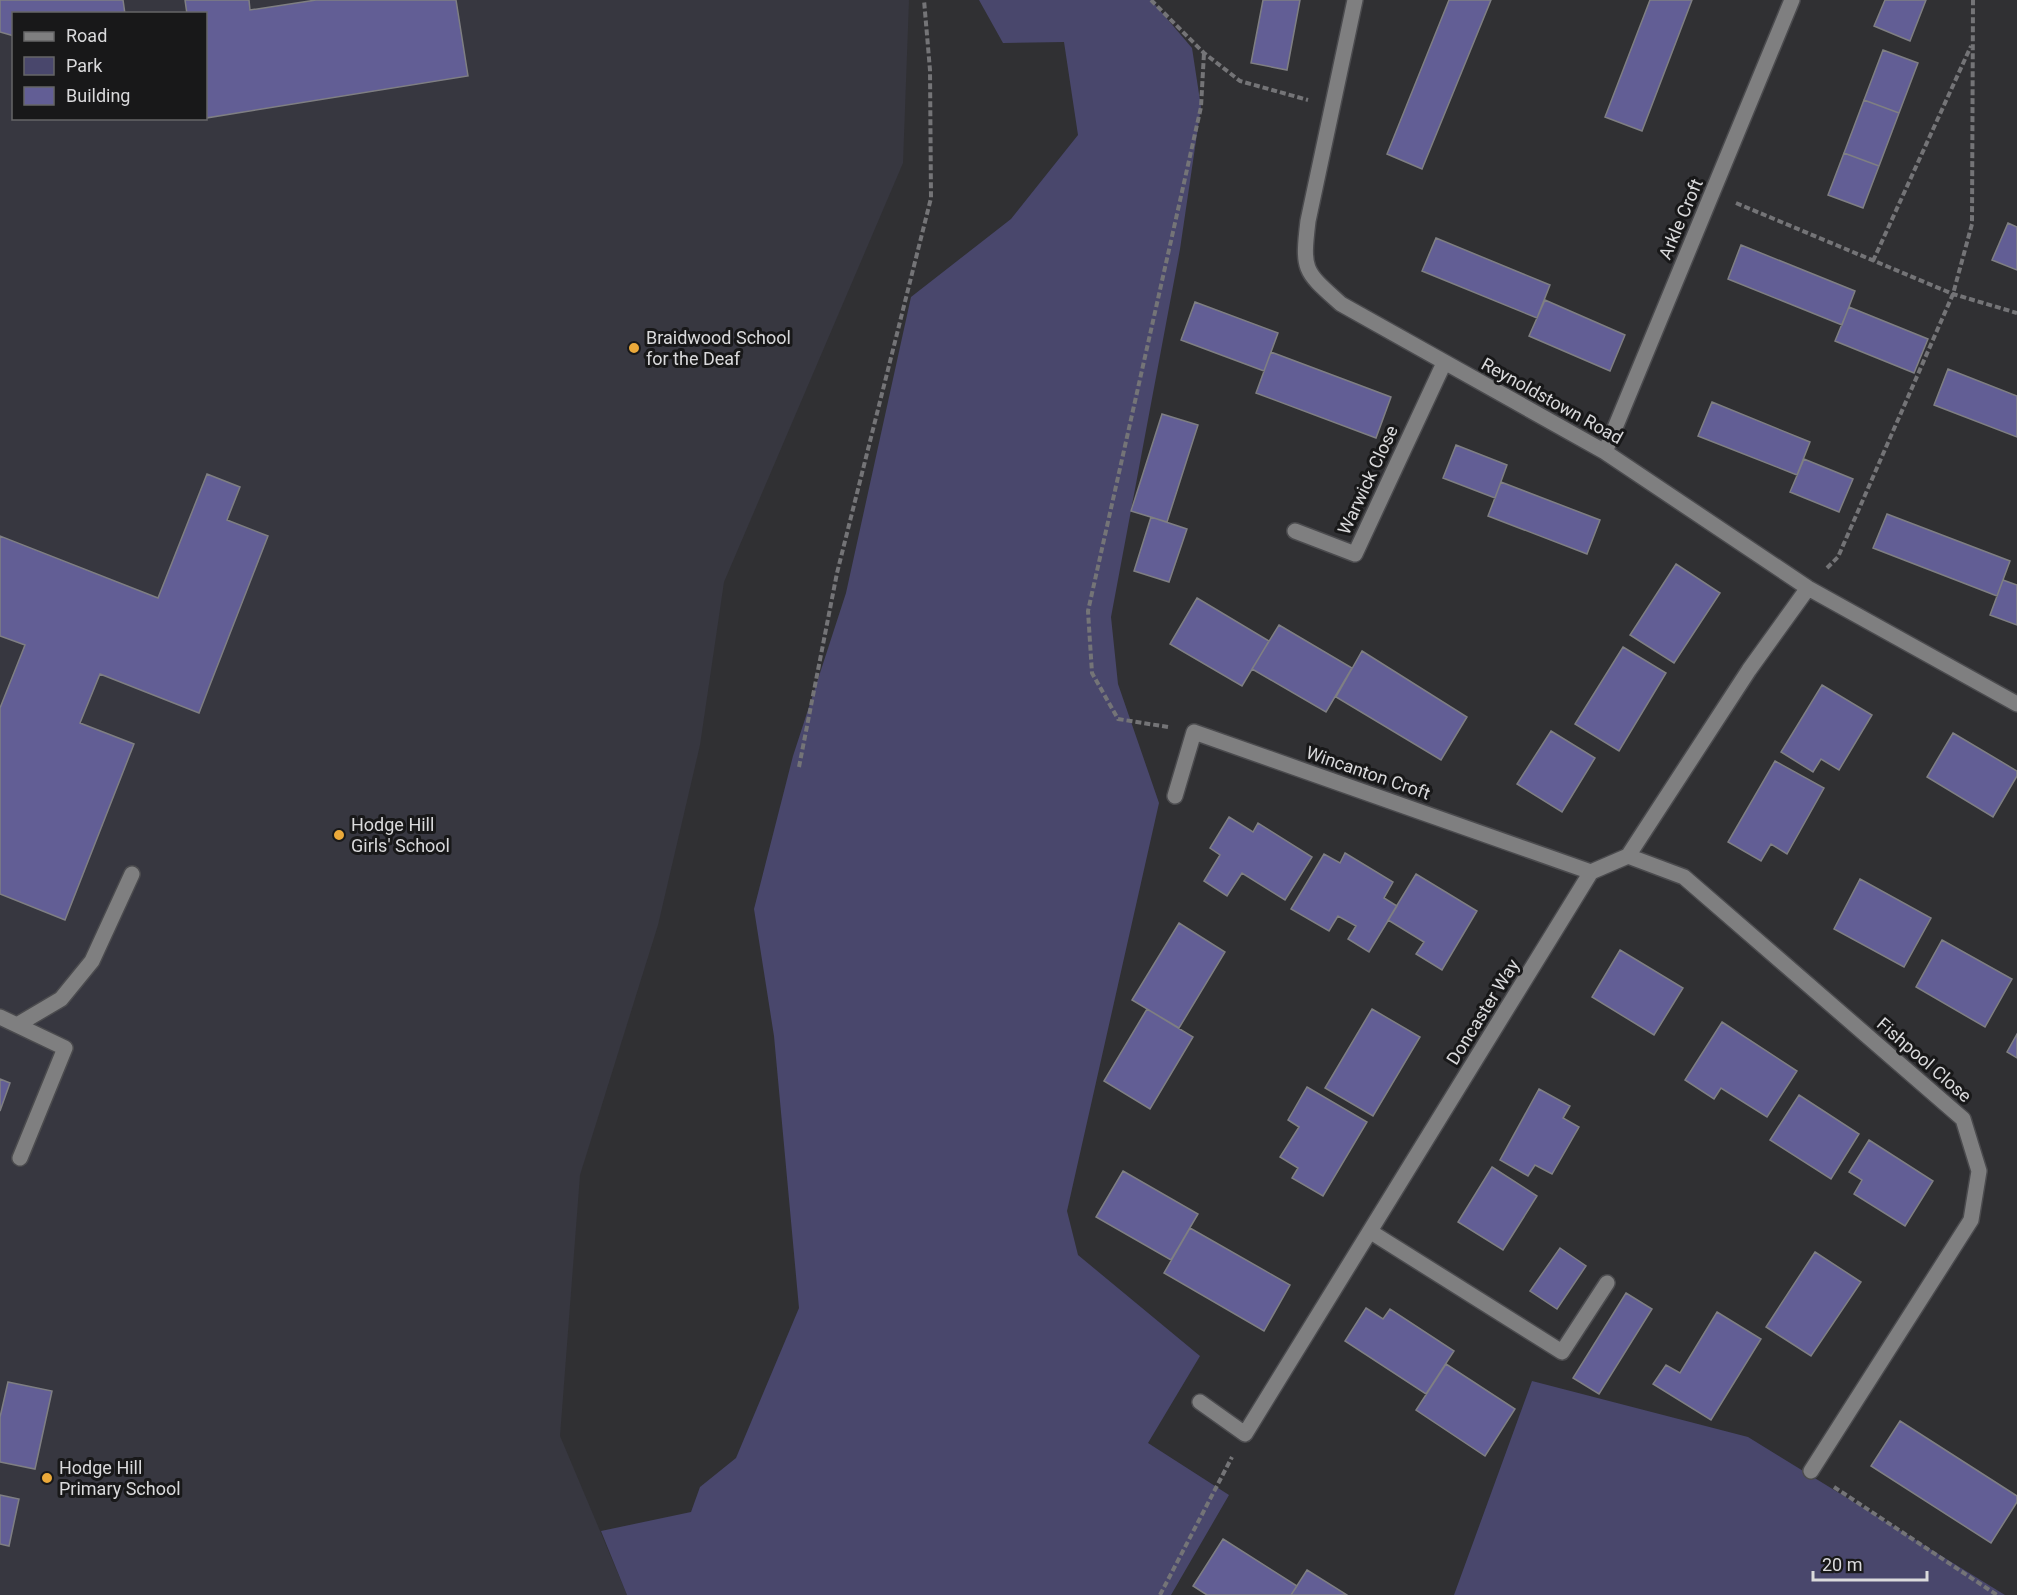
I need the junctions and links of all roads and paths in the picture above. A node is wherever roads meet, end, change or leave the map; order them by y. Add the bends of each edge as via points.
1 (924, 0) edge
2 (1151, 0) edge
3 (1355, 0) edge
4 (1792, 0) edge
5 (1973, 0) edge
6 (1973, 42) junction
7 (1204, 53) junction
8 (1332, 106) junction
9 (1713, 193) junction
10 (1873, 261) junction
11 (1953, 294) junction
12 (2017, 313) edge
13 (1444, 363) junction
14 (1605, 452) junction
15 (1295, 531) dead end
16 (1808, 588) junction
17 (2017, 704) edge
18 (1194, 732) junction
19 (799, 767) dead end
20 (1175, 796) dead end
21 (1628, 856) junction
22 (1591, 872) junction
23 (132, 874) dead end
24 (0, 1017) edge
25 (17, 1025) junction
26 (20, 1158) dead end
27 (1371, 1232) junction
28 (1607, 1283) dead end
29 (1200, 1402) dead end
30 (1245, 1434) junction
31 (1811, 1471) joint
32 (1161, 1595) edge
33 (1997, 1595) edge

1 - 19 path via 930,70 931,198 837,573
2 - 7 path
3 - 8 street, Reynoldstown Road
4 - 9 street, Arkle Croft
5 - 6 path
6 - 10 path
6 - 11 path via 1972,224
7 - 8 path via 1240,81
7 - 18 path via 1201,106 1088,611 1092,673 1118,719
8 - 13 street, Reynoldstown Road via 1308,220 1304,255 1312,278 1341,304
9 - 10 path
9 - 14 street, Arkle Croft
10 - 11 path
11 - 12 path
11 - 16 path via 1838,557
13 - 14 street, Reynoldstown Road
13 - 15 street, Warwick Close via 1355,554
14 - 16 street, Reynoldstown Road
16 - 17 street, Reynoldstown Road
16 - 21 street via 1749,670
18 - 20 street
18 - 22 street, Wincanton Croft
21 - 22 street
21 - 31 street, Fishpool Close via 1684,877 1963,1119 1979,1171 1971,1220
22 - 27 street, Doncaster Way
23 - 25 street via 92,961 61,999
24 - 25 street
25 - 26 street via 64,1048
27 - 28 street via 1562,1352
27 - 30 street, Doncaster Way
29 - 30 street
30 - 32 path
31 - 33 path

